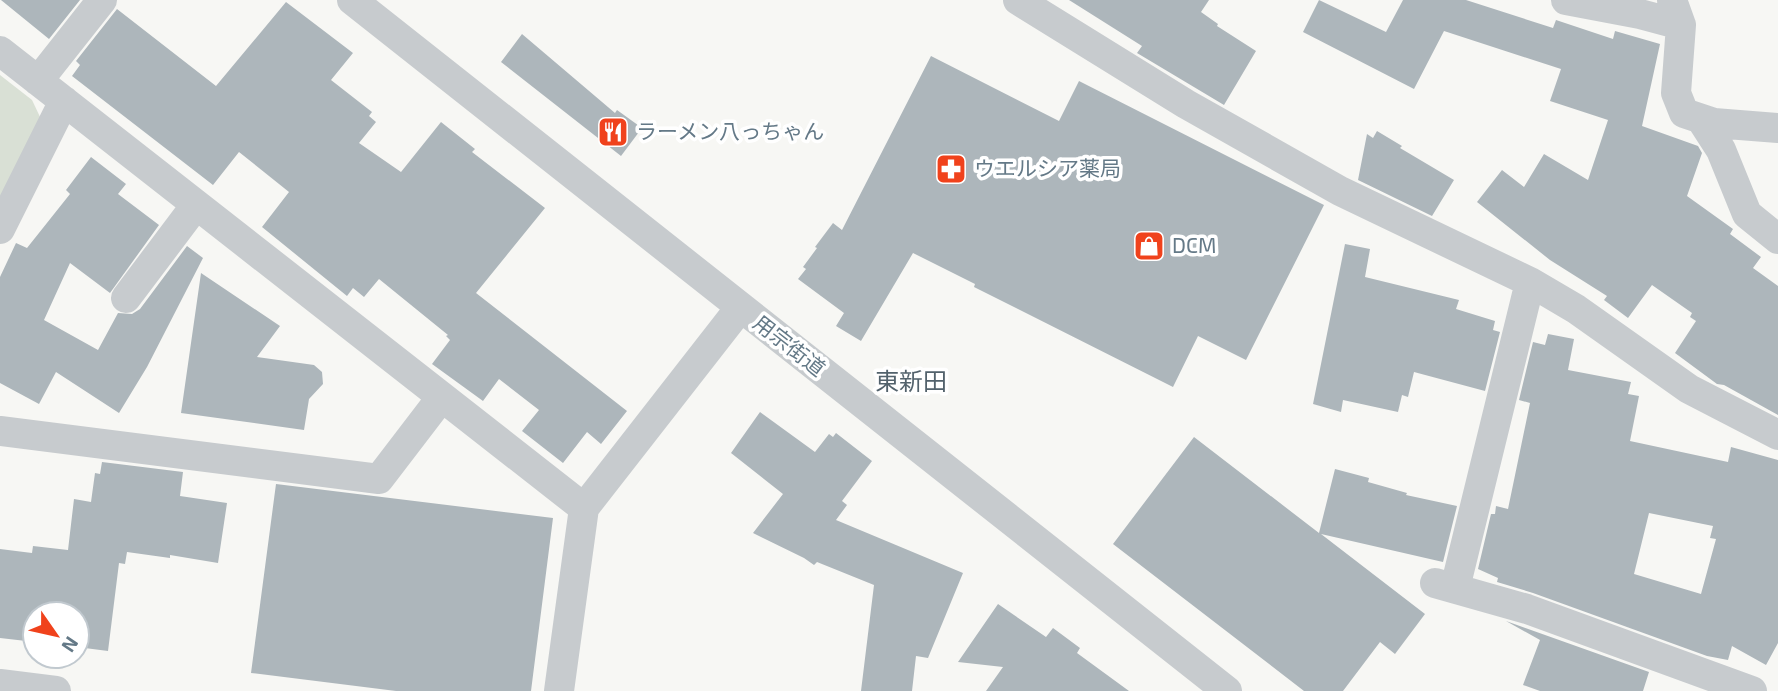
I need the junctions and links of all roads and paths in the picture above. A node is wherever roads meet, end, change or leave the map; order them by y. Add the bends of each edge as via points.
1 (102, 0) edge
2 (352, 0) edge
3 (1018, 0) edge
4 (1566, 0) edge
5 (1677, 13) edge
6 (0, 51) edge
7 (38, 81) junction
8 (64, 101) junction
9 (1701, 119) junction
10 (1778, 128) edge
11 (196, 205) junction
12 (1778, 210) edge
13 (1747, 214) junction
14 (0, 229) edge
15 (1778, 239) edge
16 (1530, 282) junction
17 (125, 298) dead end
18 (740, 307) junction
19 (441, 398) junction
20 (0, 431) edge
21 (1778, 435) edge
22 (976, 493) junction
23 (584, 508) junction
24 (0, 684) edge
25 (56, 691) edge
26 (559, 691) edge
27 (1206, 691) edge
28 (1227, 691) edge
29 (1752, 691) edge

1 - 7 street
2 - 18 street, 用宗街道
3 - 16 street via 1185,104 1340,191
4 - 5 street via 1640,14
5 - 9 street via 1676,93 1684,113
6 - 7 street
7 - 8 street
8 - 11 street
8 - 14 street
9 - 10 street
9 - 13 street via 1721,150
11 - 17 street
11 - 19 street
12 - 13 street
13 - 15 street
16 - 21 street via 1689,389
16 - 29 street via 1445,585 1527,608
18 - 22 street, 用宗街道
18 - 23 street
19 - 20 street via 379,479
19 - 23 street
22 - 27 street via 1050,571
22 - 28 street, 用宗街道
23 - 26 street
24 - 25 street

